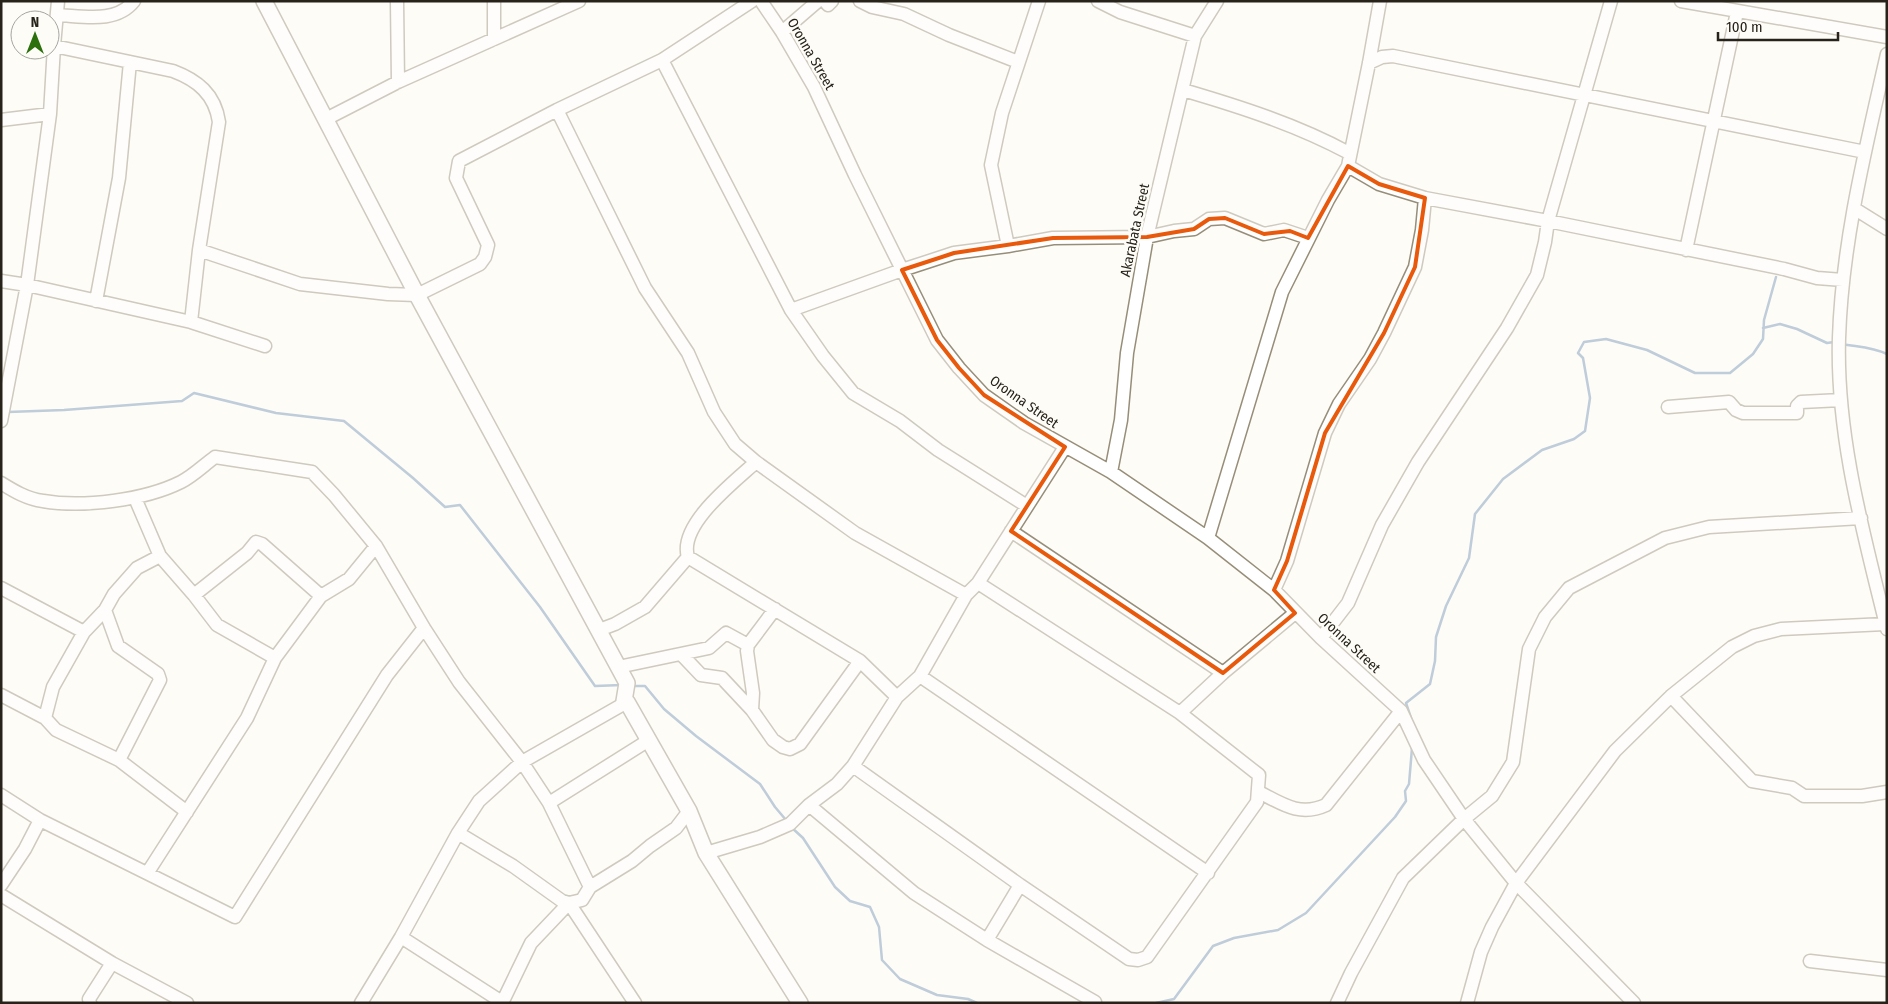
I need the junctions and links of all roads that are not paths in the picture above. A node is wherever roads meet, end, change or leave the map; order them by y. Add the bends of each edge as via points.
1 (134, 1) edge
2 (264, 1) edge
3 (398, 1) edge
4 (494, 1) edge
5 (579, 1) edge
6 (752, 1) edge
7 (761, 1) edge
8 (818, 1) edge
9 (825, 1) edge
10 (832, 1) edge
11 (860, 1) edge
12 (1039, 1) edge
13 (1098, 1) edge
14 (1217, 1) edge
15 (1380, 1) edge
16 (1611, 1) edge
17 (1681, 1) edge
18 (1737, 12) junction
19 (60, 15) edge
20 (782, 32) junction
21 (1195, 36) junction
22 (1887, 37) edge
23 (494, 39) junction
24 (60, 47) edge
25 (1887, 54) edge
26 (53, 60) edge
27 (662, 60) junction
28 (130, 62) junction
29 (1018, 62) junction
30 (1369, 63) junction
31 (398, 82) junction
32 (1183, 90) junction
33 (1584, 96) junction
34 (557, 110) junction
35 (50, 114) junction
36 (326, 119) junction
37 (1, 120) edge
38 (1714, 122) junction
39 (1865, 152) junction
40 (1349, 160) junction
41 (1425, 198) junction
42 (1855, 209) junction
43 (1548, 221) junction
44 (1887, 229) edge
45 (1147, 237) junction
46 (1308, 238) junction
47 (1008, 246) junction
48 (199, 250) junction
49 (1686, 250) junction
50 (902, 270) junction
51 (1843, 280) junction
52 (1, 281) edge
53 (27, 285) junction
54 (417, 295) junction
55 (96, 301) junction
56 (791, 310) junction
57 (191, 322) junction
58 (265, 346) dead end
59 (1841, 400) junction
60 (1668, 407) dead end
61 (1, 421) edge
62 (1065, 447) junction
63 (756, 462) junction
64 (1111, 472) junction
65 (1, 482) edge
66 (135, 498) junction
67 (1027, 506) junction
68 (1862, 518) junction
69 (1011, 531) junction
70 (1208, 538) junction
71 (376, 546) junction
72 (160, 556) junction
73 (688, 557) junction
74 (978, 583) junction
75 (1, 588) edge
76 (1274, 590) junction
77 (194, 595) junction
78 (966, 595) junction
79 (321, 596) junction
80 (775, 609) junction
81 (105, 610) junction
82 (1295, 613) junction
83 (1886, 626) edge
84 (424, 628) junction
85 (599, 630) junction
86 (84, 632) junction
87 (1321, 638) junction
88 (748, 645) junction
89 (681, 654) junction
90 (275, 658) junction
91 (860, 662) junction
92 (1223, 673) junction
93 (920, 676) junction
94 (623, 677) junction
95 (1, 695) edge
96 (1671, 696) junction
97 (897, 697) junction
98 (625, 701) junction
99 (752, 710) junction
100 (1401, 712) junction
101 (1180, 713) junction
102 (45, 718) junction
103 (649, 740) junction
104 (119, 760) junction
105 (522, 762) junction
106 (853, 766) junction
107 (1259, 792) junction
108 (1887, 792) edge
109 (1, 795) edge
110 (549, 804) junction
111 (809, 805) junction
112 (689, 811) junction
113 (187, 812) junction
114 (1464, 819) junction
115 (40, 820) junction
116 (458, 833) junction
117 (706, 853) junction
118 (148, 872) junction
119 (1208, 873) junction
120 (1516, 882) junction
121 (1, 885) edge
122 (1020, 885) junction
123 (590, 887) junction
124 (1, 895) edge
125 (569, 904) junction
126 (402, 937) junction
127 (987, 940) junction
128 (1810, 962) dead end
129 (112, 963) junction
130 (1887, 970) edge
131 (502, 1002) edge
132 (1094, 1002) edge
133 (90, 1003) edge
134 (187, 1003) edge
135 (362, 1003) edge
136 (635, 1003) edge
137 (800, 1003) edge
138 (1337, 1003) edge
139 (1467, 1003) edge
140 (1634, 1003) edge

1 - 19 street via 122,12 108,17
2 - 36 main road
3 - 31 street
4 - 23 street
5 - 23 street
6 - 27 street
7 - 20 street, Oronna Street
8 - 20 street
9 - 10 street via 828,4
11 - 29 street via 904,14
12 - 29 street
13 - 21 street via 1120,12
14 - 21 street, Akarabata Street
15 - 30 street
16 - 33 street
17 - 18 street
18 - 22 street
18 - 38 street
20 - 50 street, Oronna Street via 814,87
21 - 32 street, Akarabata Street
23 - 31 street
24 - 28 street
25 - 39 street
26 - 35 street
27 - 34 street
27 - 56 street
28 - 48 street via 187,76 207,92 214,104 219,122
28 - 55 street via 119,178
29 - 47 street via 1002,113 991,165
30 - 33 street via 1393,56
30 - 40 street
31 - 36 street
32 - 40 street via 1320,137
32 - 45 street, Akarabata Street
33 - 38 street
33 - 43 street
34 - 54 street via 459,161 456,178 488,245 485,257 480,264
34 - 63 street via 645,288 688,353 714,412 735,444
35 - 37 street
35 - 53 street
36 - 54 main road
38 - 39 street
38 - 49 street
39 - 42 street
40 - 41 street via 1379,184
40 - 46 street
41 - 43 street
41 - 76 street via 1416,267 1370,359 1338,404 1325,433 1287,561
42 - 44 street
42 - 51 street
43 - 49 street
43 - 87 street via 1537,275 1507,328 1418,462 1382,525 1348,603
45 - 46 street via 1194,229 1209,219 1225,218 1264,234 1284,230
45 - 47 street via 1053,238
45 - 64 street, Akarabata Street
46 - 70 street via 1282,292
47 - 50 street via 954,253
48 - 54 street via 300,284
48 - 57 street
49 - 51 street via 1817,278
50 - 56 street
50 - 62 street, Oronna Street via 937,340 958,368 984,395
51 - 59 street
52 - 53 street
53 - 55 street
53 - 61 street
54 - 85 main road
55 - 57 street
56 - 67 street via 852,393 900,421 938,450
57 - 58 street
59 - 60 street via 1801,402 1797,413 1743,413 1729,402
59 - 68 street via 1849,461
62 - 64 street, Oronna Street
62 - 67 street
63 - 73 street via 709,504 686,539
63 - 78 street via 855,533
64 - 70 street, Oronna Street
65 - 66 street via 18,493 42,501 71,503
66 - 71 street via 182,482 215,457 312,472
66 - 72 street
67 - 69 street
68 - 83 street
68 - 114 street via 1709,527 1665,538 1569,588 1546,617 1529,649 1513,762 1492,796
69 - 74 street
69 - 92 street
70 - 76 street, Oronna Street
71 - 79 street via 349,579
71 - 84 street
72 - 77 street
72 - 81 street via 137,568 114,594
73 - 80 street
73 - 85 street via 645,607
74 - 78 street
74 - 101 street
75 - 86 street
76 - 82 street, Oronna Street
77 - 79 street via 247,553 256,542
77 - 90 street via 217,625
78 - 93 street
79 - 90 street
80 - 88 street
80 - 91 street
81 - 86 street
81 - 104 street via 118,646 158,674 160,680
82 - 87 street, Oronna Street
82 - 92 street
83 - 96 street via 1781,629 1754,636 1732,647
84 - 105 street via 460,682
84 - 118 street via 387,675 235,917
85 - 94 main road
86 - 102 street via 53,687
87 - 100 street, Oronna Street
88 - 89 street via 726,633 709,648
88 - 99 street
89 - 94 street via 623,666
89 - 99 street via 701,675 722,678
90 - 113 street via 247,718
91 - 97 street
91 - 99 street via 800,744 790,749 773,740
92 - 101 street
93 - 97 street
93 - 119 street
94 - 98 main road
95 - 102 street
96 - 108 street via 1752,781 1792,788 1804,796 1862,796
96 - 120 street via 1615,750
97 - 106 street
98 - 103 main road
98 - 105 street
100 - 107 street via 1326,804 1305,810 1288,807
100 - 114 street via 1424,760
101 - 107 street via 1259,775
102 - 104 street via 56,730
103 - 110 street
103 - 112 main road
104 - 113 street
105 - 110 street
105 - 116 street via 479,801
106 - 111 street
106 - 122 street
107 - 119 street via 1257,802
109 - 115 street
110 - 123 street
111 - 117 street via 790,824
111 - 127 street via 914,893
112 - 117 main road
112 - 123 street via 676,828
113 - 118 street
114 - 120 street
114 - 138 street via 1403,878
115 - 118 street
115 - 121 street via 26,849
116 - 125 street
116 - 126 street
117 - 137 main road
119 - 122 street via 1148,957 1138,960 1129,960
120 - 139 street via 1481,952
120 - 140 street
122 - 127 street
123 - 125 street via 582,900
124 - 129 street
125 - 131 street via 532,943
125 - 136 street
126 - 131 street
126 - 135 street
127 - 132 street
128 - 130 street
129 - 133 street
129 - 134 street

